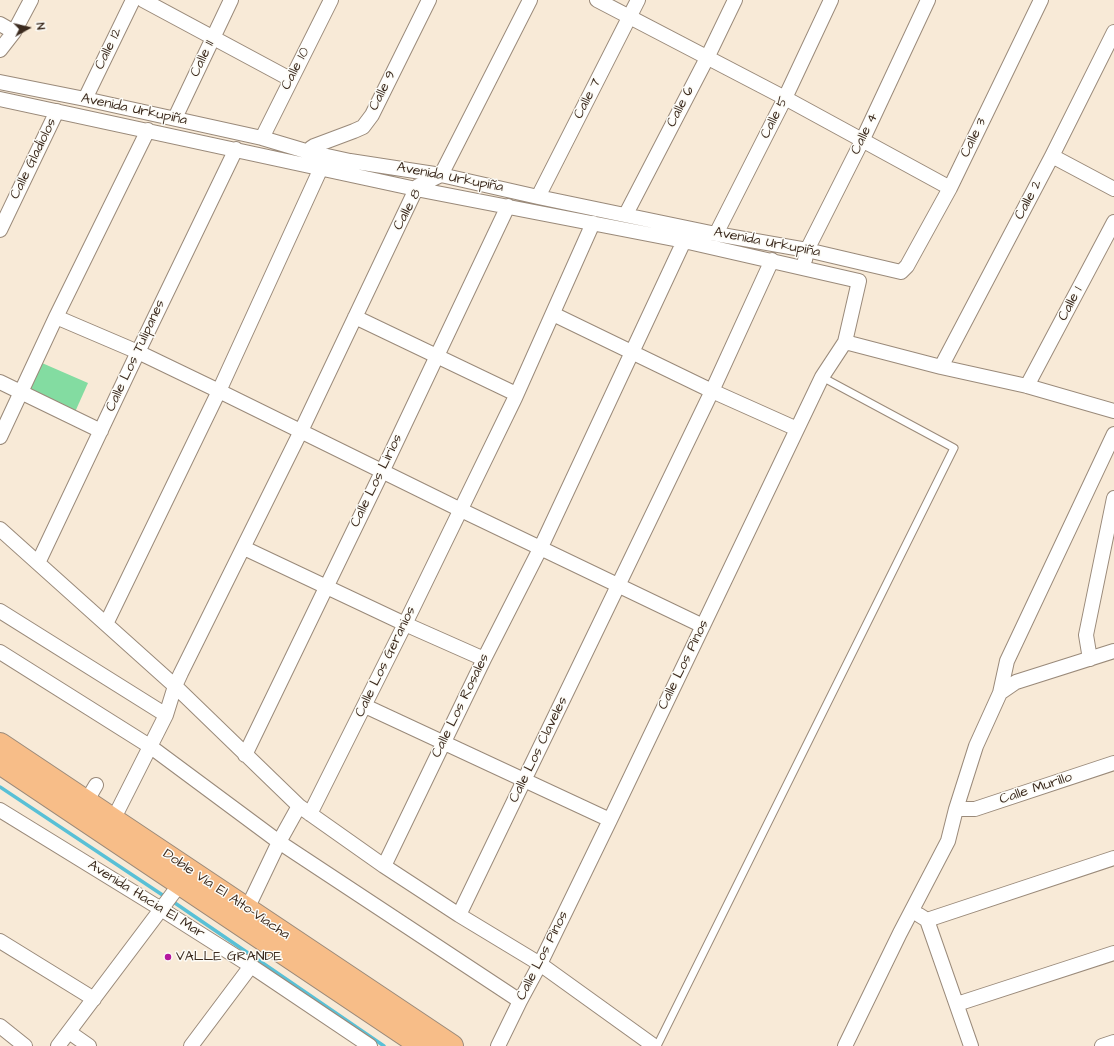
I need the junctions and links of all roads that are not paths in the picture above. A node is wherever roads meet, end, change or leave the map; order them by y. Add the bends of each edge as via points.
1 (31, 0) edge
2 (134, 0) edge
3 (143, 0) edge
4 (231, 0) edge
5 (331, 0) edge
6 (429, 0) edge
7 (530, 0) edge
8 (597, 0) edge
9 (638, 0) edge
10 (735, 0) edge
11 (831, 0) edge
12 (928, 0) edge
13 (1041, 0) edge
14 (630, 18) junction
15 (0, 24) edge
16 (14, 32) junction
17 (1114, 32) edge
18 (213, 36) junction
19 (0, 50) edge
20 (707, 58) junction
21 (290, 79) junction
22 (0, 82) edge
23 (785, 98) junction
24 (0, 99) edge
25 (85, 99) junction
26 (57, 111) junction
27 (175, 118) junction
28 (148, 130) junction
29 (262, 138) junction
30 (862, 141) junction
31 (236, 149) junction
32 (309, 152) junction
33 (1052, 156) junction
34 (321, 168) junction
35 (441, 174) junction
36 (950, 188) junction
37 (416, 189) junction
38 (1114, 189) edge
39 (538, 197) junction
40 (508, 206) junction
41 (626, 214) junction
42 (1114, 222) edge
43 (593, 223) junction
44 (0, 230) edge
45 (716, 234) junction
46 (684, 241) junction
47 (807, 250) junction
48 (772, 260) junction
49 (803, 267) junction
50 (901, 272) joint
51 (553, 314) junction
52 (56, 317) junction
53 (355, 317) junction
54 (845, 342) junction
55 (138, 352) junction
56 (632, 353) junction
57 (437, 356) junction
58 (941, 367) junction
59 (822, 377) junction
60 (0, 382) edge
61 (1027, 386) junction
62 (219, 391) junction
63 (712, 391) junction
64 (21, 393) junction
65 (516, 394) junction
66 (1114, 411) edge
67 (797, 429) junction
68 (101, 431) junction
69 (301, 431) junction
70 (1114, 434) edge
71 (0, 437) edge
72 (382, 472) junction
73 (1114, 498) edge
74 (461, 510) junction
75 (0, 529) edge
76 (541, 547) junction
77 (244, 548) junction
78 (38, 563) junction
79 (619, 586) junction
80 (326, 587) junction
81 (0, 611) edge
82 (106, 624) junction
83 (405, 624) junction
84 (703, 626) junction
85 (1114, 651) edge
86 (0, 652) edge
87 (484, 659) junction
88 (1090, 659) junction
89 (175, 686) junction
90 (1000, 694) junction
91 (365, 706) junction
92 (166, 715) junction
93 (444, 742) junction
94 (0, 744) edge
95 (151, 747) junction
96 (245, 755) junction
97 (0, 763) edge
98 (1114, 764) edge
99 (525, 780) junction
100 (956, 809) junction
101 (0, 810) edge
102 (304, 810) junction
103 (113, 820) junction
104 (610, 820) junction
105 (279, 842) junction
106 (1114, 858) edge
107 (384, 866) junction
108 (171, 896) junction
109 (247, 909) junction
110 (912, 911) junction
111 (459, 915) junction
112 (927, 920) junction
113 (0, 941) edge
114 (1114, 953) edge
115 (540, 964) junction
116 (251, 966) junction
117 (94, 999) junction
118 (520, 1001) junction
119 (956, 1004) junction
120 (0, 1026) edge
121 (69, 1032) junction
122 (1114, 1042) edge
123 (849, 1043) edge
124 (25, 1046) edge
125 (58, 1046) edge
126 (89, 1046) edge
127 (191, 1046) edge
128 (370, 1046) edge
129 (422, 1046) edge
130 (452, 1046) edge
131 (498, 1046) edge
132 (655, 1046) edge
133 (971, 1046) edge
134 (1102, 1046) edge

1 - 16 street
2 - 25 street, Calle 12
3 - 18 street
4 - 18 street, Calle 11
5 - 21 street, Calle 10
6 - 32 street, Calle 9 via 372,115 363,127 314,146
7 - 35 street
8 - 14 street
9 - 14 street, Calle 7
10 - 20 street, Calle 6
11 - 23 street, Calle 5
12 - 30 street, Calle 4
13 - 36 street, Calle 3
14 - 20 street
14 - 39 street, Calle 7
15 - 16 street
16 - 19 street
17 - 33 street, Calle 2
18 - 21 street
18 - 27 street, Calle 11
20 - 23 street
20 - 41 street, Calle 6
21 - 29 street, Calle 10
22 - 25 street, Avenida Urkupiña
23 - 30 street
23 - 45 street, Calle 5
24 - 26 street
25 - 27 street, Avenida Urkupiña
26 - 28 street
26 - 44 street, Calle Gladiolos
27 - 29 street, Avenida Urkupiña
28 - 31 street
28 - 52 street
29 - 32 street, Avenida Urkupiña
30 - 36 street
30 - 47 street, Calle 4
31 - 34 street
31 - 55 street, Calle Los Tulipanes
32 - 35 street, Avenida Urkupiña via 350,161
33 - 38 street
33 - 58 street, Calle 2
34 - 37 street
34 - 62 street
35 - 37 street, Calle 8
35 - 39 street, Avenida Urkupiña
36 - 50 street, Calle 3 via 907,266
37 - 40 street
37 - 53 street, Calle 8
39 - 41 street, Avenida Urkupiña
40 - 43 street
40 - 57 street, Calle Los Lirios
41 - 45 street, Avenida Urkupiña
42 - 61 street, Calle 1
43 - 46 street
43 - 51 street, Calle Los Geranios
45 - 47 street, Avenida Urkupiña
46 - 48 street
46 - 56 street, Calle Los Rosales
47 - 49 street, Calle 4
47 - 50 street, Avenida Urkupiña
48 - 49 street
48 - 63 street, Calle Los Claveles
49 - 54 street, Calle Los Pinos via 859,281
51 - 56 street
51 - 65 street, Calle Los Geranios
52 - 55 street
52 - 64 street
53 - 57 street
53 - 69 street, Calle 8
54 - 58 street
54 - 59 street, Calle Los Pinos
55 - 62 street
55 - 68 street, Calle Los Tulipanes
56 - 63 street
56 - 76 street, Calle Los Rosales
57 - 65 street
57 - 72 street, Calle Los Lirios
58 - 61 street
59 - 67 street, Calle Los Pinos
59 - 132 lane via 954,448
60 - 64 street
61 - 66 street
62 - 69 street
62 - 82 street
63 - 67 street
63 - 79 street, Calle Los Claveles
64 - 68 street
64 - 71 street
65 - 74 street, Calle Los Geranios
67 - 84 street, Calle Los Pinos
68 - 78 street, Calle Los Tulipanes
69 - 72 street
69 - 77 street, Calle 8
70 - 90 street via 1007,661
72 - 74 street
72 - 80 street, Calle Los Lirios
73 - 88 street via 1086,635
74 - 76 street
74 - 83 street, Calle Los Geranios
75 - 78 street
76 - 79 street
76 - 87 street, Calle Los Rosales
77 - 80 street
77 - 89 street, Calle 8
78 - 82 street
79 - 84 street
79 - 99 street, Calle Los Claveles
80 - 83 street
80 - 96 street, Calle Los Lirios
81 - 92 street
82 - 89 street
83 - 87 street
83 - 91 street, Calle Los Geranios
84 - 104 street, Calle Los Pinos
85 - 88 street
86 - 95 street
87 - 93 street, Calle Los Rosales
88 - 90 street via 1016,682
89 - 92 street, Calle 8
89 - 96 street
90 - 100 street via 976,746
91 - 93 street
91 - 102 street, Calle Los Geranios
92 - 95 street, Calle 8
93 - 99 street
93 - 107 street, Calle Los Rosales
94 - 103 highway, Doble Vía El Alto-Viacha via 91,793
95 - 103 street, Calle 8
95 - 105 street
96 - 102 street
97 - 108 highway, Doble Vía El Alto-Viacha
98 - 100 street, Calle Murillo via 975,809
99 - 104 street
99 - 111 street, Calle Los Claveles
100 - 110 street via 948,841
101 - 108 street, Avenida Hacia El Mar
102 - 105 street, Calle Los Geranios
102 - 107 street
103 - 109 highway, Doble Vía El Alto-Viacha
104 - 115 street, Calle Los Pinos
105 - 109 street, Calle Los Geranios
105 - 118 street
106 - 112 street
107 - 111 street
108 - 116 street, Avenida Hacia El Mar
108 - 117 street
108 - 129 highway, Doble Vía El Alto-Viacha
109 - 130 highway, Doble Vía El Alto-Viacha
110 - 112 street
110 - 123 street
111 - 115 street
112 - 119 street
113 - 117 street
114 - 119 street
115 - 118 street, Calle Los Pinos
115 - 132 street
116 - 127 street
116 - 128 street, Avenida Hacia El Mar
117 - 121 street
118 - 131 street, Calle Los Pinos
119 - 133 street
120 - 124 street
121 - 125 street
121 - 126 street
122 - 134 street

